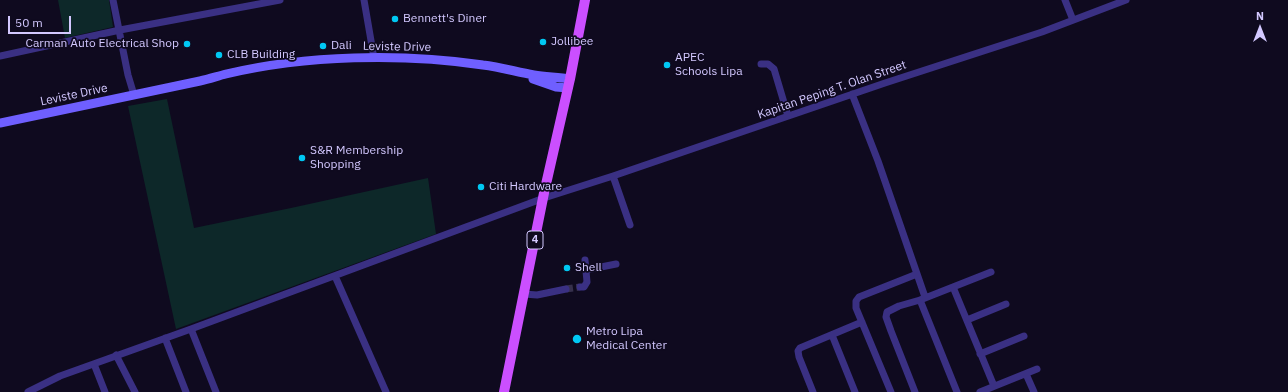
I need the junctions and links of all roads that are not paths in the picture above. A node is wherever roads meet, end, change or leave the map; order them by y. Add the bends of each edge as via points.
1 (113, 0) edge
2 (280, 0) edge
3 (364, 0) edge
4 (585, 0) edge
5 (1065, 0) edge
6 (1126, 0) edge
7 (1073, 20) junction
8 (120, 30) junction
9 (0, 56) edge
10 (374, 58) junction
11 (761, 64) dead end
12 (200, 81) junction
13 (569, 84) junction
14 (852, 94) junction
15 (134, 95) junction
16 (788, 116) junction
17 (0, 123) edge
18 (613, 176) junction
19 (544, 198) junction
20 (630, 226) dead end
21 (585, 260) dead end
22 (616, 264) dead end
23 (586, 270) junction
24 (991, 272) dead end
25 (917, 274) junction
26 (335, 276) junction
27 (580, 287) dead end
28 (953, 287) junction
29 (566, 290) tunnel mouth
30 (524, 294) junction
31 (922, 299) junction
32 (1006, 304) dead end
33 (967, 320) junction
34 (862, 322) junction
35 (191, 329) junction
36 (832, 336) junction
37 (1024, 336) dead end
38 (165, 338) junction
39 (980, 354) junction
40 (116, 355) junction
41 (94, 364) junction
42 (1037, 369) dead end
43 (1026, 374) junction
44 (994, 386) junction
45 (28, 392) edge
46 (105, 392) edge
47 (134, 392) edge
48 (186, 392) edge
49 (216, 392) edge
50 (386, 392) edge
51 (504, 392) edge
52 (813, 392) edge
53 (855, 392) edge
54 (891, 392) edge
55 (915, 392) edge
56 (957, 392) edge
57 (980, 392) edge
58 (1034, 392) edge

1 - 8 street
2 - 8 street
3 - 10 street
4 - 13 main road, 4
5 - 7 street
6 - 7 street, Kapitan Peping T. Olan Street
7 - 14 street, Kapitan Peping T. Olan Street
8 - 9 street
8 - 15 street
10 - 12 main road, Leviste Drive via 283,64
10 - 13 main road, Leviste Drive via 424,59 495,66 534,75 558,77
11 - 16 street via 768,64 774,69
12 - 13 main road, Leviste Drive via 311,66 409,63 484,69 530,78 556,87
12 - 15 main road, Leviste Drive
13 - 19 main road, 4
14 - 16 street, Kapitan Peping T. Olan Street
14 - 25 street
15 - 17 main road, Leviste Drive
16 - 18 street, Kapitan Peping T. Olan Street
18 - 19 street, Kapitan Peping T. Olan Street
18 - 20 street
19 - 26 street, Kapitan Peping T. Olan Street
19 - 30 main road, 4
21 - 23 street
22 - 23 street
23 - 27 street via 587,282 584,287
24 - 28 street
25 - 31 street
25 - 34 street via 858,297 856,308
26 - 35 street, Kapitan Peping T. Olan Street
26 - 50 street
28 - 31 street
28 - 33 street
29 - 30 street
30 - 51 main road, 4
31 - 55 street via 887,312 886,317
31 - 56 street
32 - 33 street
33 - 39 street
34 - 36 street
34 - 54 street
35 - 38 street, Kapitan Peping T. Olan Street
35 - 49 street
36 - 52 street via 798,351
36 - 53 street
37 - 39 street
38 - 40 street, Kapitan Peping T. Olan Street
38 - 48 street
39 - 44 street
40 - 41 street, Kapitan Peping T. Olan Street
40 - 47 street
41 - 45 street, Kapitan Peping T. Olan Street via 60,376
41 - 46 street
42 - 43 street
43 - 44 street
43 - 58 street
44 - 57 street

